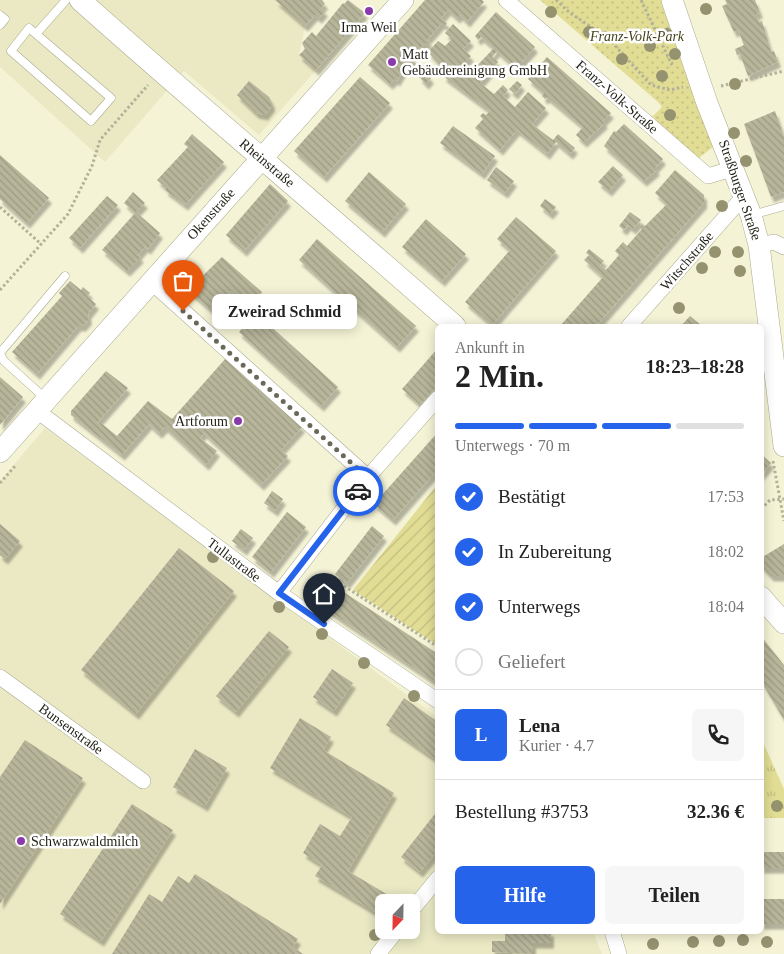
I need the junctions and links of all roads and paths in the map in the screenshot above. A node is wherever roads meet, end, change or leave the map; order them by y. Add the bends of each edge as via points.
1 (66, 0) edge
2 (80, 0) edge
3 (403, 0) edge
4 (506, 0) edge
5 (556, 0) edge
6 (641, 0) edge
7 (672, 0) edge
8 (0, 15) edge
9 (0, 25) edge
10 (36, 34) junction
11 (784, 71) edge
12 (160, 72) junction
13 (676, 72) dead end
14 (680, 80) dead end
15 (691, 91) junction
16 (261, 157) junction
17 (735, 168) junction
18 (748, 206) junction
19 (784, 206) edge
20 (0, 207) edge
21 (41, 244) junction
22 (759, 245) junction
23 (784, 247) edge
24 (65, 276) dead end
25 (150, 281) junction
26 (0, 290) edge
27 (453, 324) edge
28 (632, 324) edge
29 (0, 354) edge
30 (435, 401) edge
31 (41, 405) junction
32 (784, 446) edge
33 (0, 452) edge
34 (368, 478) junction
35 (784, 499) edge
36 (764, 506) edge
37 (279, 593) junction
38 (317, 609) dead end
39 (435, 645) edge
40 (0, 677) edge
41 (435, 699) edge
42 (143, 781) dead end
43 (435, 882) edge
44 (420, 900) edge
45 (613, 934) edge
46 (390, 939) edge
47 (378, 954) edge
48 (619, 954) edge

1 - 10 lane
2 - 12 main road, Rheinstraße
3 - 16 main road, Okenstraße
4 - 17 street, Franz-Volk-Straße via 708,176
5 - 15 path via 608,38 651,85
6 - 13 path
7 - 15 main road, Straßburger Straße
8 - 9 lane via 5,19
10 - 10 lane via 29,28 11,51 91,121 111,98
11 - 15 path
12 - 16 main road, Rheinstraße
12 - 21 path via 100,140 92,166 68,214
14 - 15 path
15 - 17 main road, Straßburger Straße
16 - 25 main road, Okenstraße
16 - 27 main road, Rheinstraße
17 - 18 main road, Straßburger Straße
18 - 19 lane
18 - 22 main road, Straßburger Straße
18 - 28 street, Witschstraße
20 - 21 path
21 - 26 path
22 - 23 street via 774,242
22 - 32 main road, Straßburger Straße
24 - 29 lane
25 - 31 main road, Okenstraße
25 - 34 street
29 - 31 lane
30 - 34 street
31 - 33 main road, Okenstraße
31 - 37 street, Tullastraße
34 - 37 street
35 - 36 path via 770,500
37 - 41 street, Tullastraße
38 - 39 path via 334,584 341,584
40 - 42 street, Bunsenstraße
43 - 44 street
45 - 48 street
46 - 47 street

